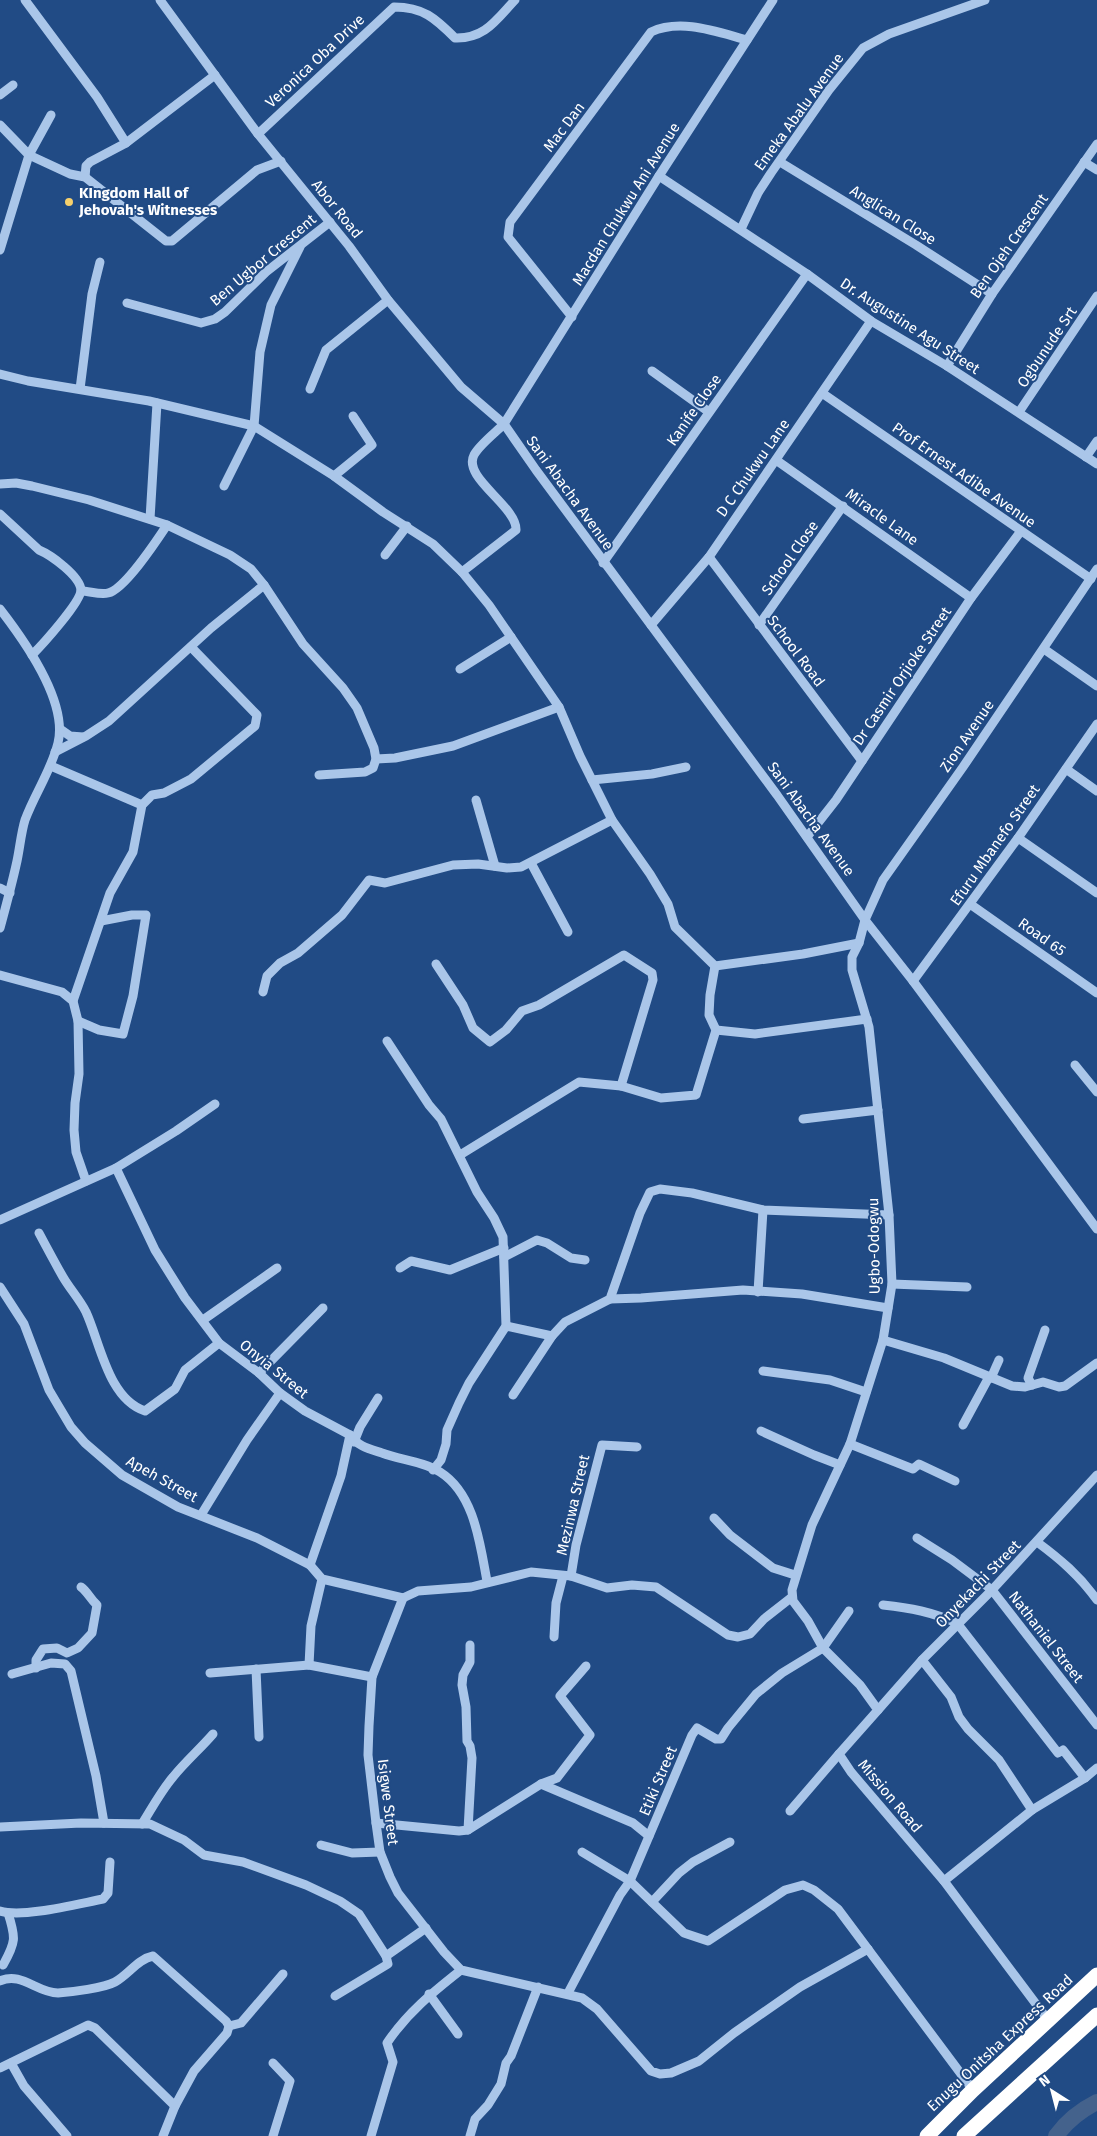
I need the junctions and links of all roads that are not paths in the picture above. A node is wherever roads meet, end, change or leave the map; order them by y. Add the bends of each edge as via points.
1 (25, 0) edge
2 (160, 0) edge
3 (515, 0) edge
4 (773, 0) edge
5 (985, 0) edge
6 (394, 3) edge
7 (747, 40) junction
8 (215, 75) junction
9 (13, 85) dead end
10 (0, 95) edge
11 (51, 115) dead end
12 (0, 125) edge
13 (258, 134) junction
14 (126, 143) junction
15 (1097, 144) edge
16 (28, 155) junction
17 (281, 161) junction
18 (780, 162) junction
19 (1084, 162) junction
20 (1097, 170) edge
21 (659, 176) junction
22 (84, 177) junction
23 (330, 222) junction
24 (741, 229) junction
25 (300, 246) junction
26 (0, 250) edge
27 (100, 262) dead end
28 (807, 274) junction
29 (992, 294) junction
30 (1097, 296) edge
31 (388, 300) junction
32 (127, 303) dead end
33 (572, 317) junction
34 (871, 320) junction
35 (947, 366) junction
36 (652, 371) dead end
37 (0, 374) edge
38 (80, 389) junction
39 (310, 389) dead end
40 (822, 392) junction
41 (157, 403) junction
42 (709, 412) junction
43 (1019, 412) junction
44 (353, 416) dead end
45 (504, 424) junction
46 (254, 426) junction
47 (1097, 441) edge
48 (1086, 457) junction
49 (776, 460) junction
50 (1097, 464) edge
51 (334, 476) junction
52 (0, 484) edge
53 (224, 486) dead end
54 (843, 506) junction
55 (0, 514) edge
56 (150, 519) junction
57 (167, 525) junction
58 (407, 526) junction
59 (1021, 530) junction
60 (385, 555) dead end
61 (709, 557) junction
62 (603, 562) junction
63 (1097, 569) edge
64 (462, 572) junction
65 (1091, 579) junction
66 (264, 585) junction
67 (81, 591) junction
68 (971, 598) junction
69 (0, 609) edge
70 (651, 625) junction
71 (759, 625) junction
72 (511, 637) junction
73 (191, 646) junction
74 (1044, 649) junction
75 (32, 655) junction
76 (460, 669) dead end
77 (1097, 686) edge
78 (559, 707) junction
79 (1097, 724) edge
80 (60, 729) junction
81 (86, 736) junction
82 (55, 752) junction
83 (376, 759) junction
84 (862, 761) junction
85 (50, 766) junction
86 (686, 767) dead end
87 (1066, 769) junction
88 (319, 775) dead end
89 (592, 780) junction
90 (1097, 791) edge
91 (476, 800) dead end
92 (142, 805) junction
93 (612, 820) junction
94 (807, 837) junction
95 (1018, 838) junction
96 (530, 863) junction
97 (495, 866) junction
98 (0, 888) edge
99 (10, 893) junction
100 (1097, 893) edge
101 (970, 904) junction
102 (865, 920) junction
103 (101, 922) junction
104 (0, 928) edge
105 (568, 932) dead end
106 (859, 943) junction
107 (436, 964) dead end
108 (715, 966) junction
109 (0, 975) edge
110 (913, 981) junction
111 (263, 992) dead end
112 (1097, 993) edge
113 (73, 1000) junction
114 (867, 1019) junction
115 (78, 1020) junction
116 (716, 1030) junction
117 (387, 1041) dead end
118 (1075, 1065) dead end
119 (620, 1086) junction
120 (1097, 1092) edge
121 (215, 1104) dead end
122 (878, 1110) junction
123 (803, 1119) dead end
124 (460, 1155) junction
125 (116, 1168) junction
126 (86, 1181) junction
127 (763, 1210) junction
128 (889, 1215) junction
129 (0, 1220) edge
130 (1097, 1229) edge
131 (39, 1233) dead end
132 (504, 1252) junction
133 (585, 1260) dead end
134 (277, 1268) dead end
135 (400, 1268) dead end
136 (892, 1284) junction
137 (0, 1287) edge
138 (967, 1287) dead end
139 (758, 1292) junction
140 (610, 1299) junction
141 (0, 1303) edge
142 (10, 1306) junction
143 (323, 1308) dead end
144 (888, 1308) junction
145 (203, 1320) junction
146 (506, 1326) junction
147 (1045, 1330) dead end
148 (552, 1336) junction
149 (883, 1340) junction
150 (219, 1343) junction
151 (999, 1360) dead end
152 (1097, 1363) edge
153 (763, 1371) dead end
154 (259, 1373) junction
155 (990, 1377) junction
156 (1032, 1385) junction
157 (866, 1392) junction
158 (280, 1393) junction
159 (513, 1395) dead end
160 (378, 1398) dead end
161 (963, 1425) dead end
162 (762, 1431) dead end
163 (352, 1438) junction
164 (850, 1444) junction
165 (637, 1447) dead end
166 (840, 1465) junction
167 (433, 1470) junction
168 (1097, 1475) edge
169 (955, 1480) dead end
170 (201, 1515) junction
171 (714, 1518) dead end
172 (917, 1538) dead end
173 (1037, 1542) junction
174 (310, 1565) junction
175 (795, 1575) junction
176 (567, 1576) junction
177 (322, 1580) junction
178 (487, 1582) junction
179 (81, 1588) dead end
180 (992, 1590) junction
181 (792, 1593) junction
182 (403, 1598) junction
183 (1097, 1600) edge
184 (884, 1605) dead end
185 (849, 1611) dead end
186 (959, 1625) junction
187 (554, 1637) dead end
188 (470, 1645) dead end
189 (823, 1648) junction
190 (922, 1660) junction
191 (309, 1665) junction
192 (586, 1666) dead end
193 (36, 1668) junction
194 (256, 1669) junction
195 (12, 1674) dead end
196 (210, 1674) dead end
197 (372, 1677) junction
198 (878, 1710) junction
199 (1097, 1725) edge
200 (213, 1734) dead end
201 (259, 1737) dead end
202 (839, 1754) junction
203 (1097, 1768) edge
204 (1085, 1778) junction
205 (541, 1784) junction
206 (1032, 1810) junction
207 (790, 1811) dead end
208 (104, 1823) junction
209 (376, 1823) junction
210 (142, 1824) junction
211 (0, 1827) edge
212 (468, 1830) junction
213 (649, 1836) junction
214 (730, 1842) dead end
215 (321, 1845) dead end
216 (380, 1852) junction
217 (582, 1852) dead end
218 (110, 1862) dead end
219 (630, 1881) junction
220 (944, 1881) junction
221 (652, 1902) junction
222 (4, 1912) edge
223 (426, 1928) junction
224 (868, 1949) junction
225 (386, 1956) junction
226 (2, 1961) edge
227 (461, 1970) junction
228 (283, 1974) dead end
229 (1097, 1975) edge
230 (9, 1977) junction
231 (0, 1982) edge
232 (538, 1987) junction
233 (568, 1993) junction
234 (430, 1994) junction
235 (335, 1996) dead end
236 (1097, 2015) edge
237 (1048, 2020) junction
238 (229, 2026) junction
239 (458, 2034) dead end
240 (11, 2063) junction
241 (273, 2063) dead end
242 (0, 2068) edge
243 (973, 2090) junction
244 (175, 2106) junction
245 (67, 2136) edge
246 (163, 2136) edge
247 (273, 2136) edge
248 (371, 2136) edge
249 (470, 2136) edge
250 (927, 2136) edge
251 (964, 2136) edge

1 - 14 street via 97,96
2 - 8 street, Abor Road
3 - 6 street, Veronica Oba Drive via 484,31 470,38 455,38 434,18 412,7
4 - 7 street, Macdan Chukwu Ani Avenue
5 - 18 street, Emeka Abalu Avenue via 889,34 863,48 829,90
6 - 13 street, Veronica Oba Drive
7 - 21 street, Macdan Chukwu Ani Avenue
7 - 33 street, Mac Dan via 690,26 664,26 651,32 510,222 508,237
8 - 13 street, Abor Road
8 - 14 street
9 - 10 street
11 - 16 street
12 - 16 street
13 - 17 street, Abor Road
14 - 22 street via 90,162
15 - 19 street, Ben Ojeh Crescent
16 - 22 street
16 - 26 street
17 - 22 street via 257,170 172,242 152,232
17 - 23 street, Abor Road
18 - 24 street, Emeka Abalu Avenue via 758,193
18 - 29 street, Anglican Close
19 - 20 street
19 - 29 street, Ben Ojeh Crescent
21 - 24 street, Dr. Augustine Agu Street
21 - 33 street, Macdan Chukwu Ani Avenue
23 - 25 street, Ben Ugbor Crescent
23 - 31 street, Abor Road
24 - 28 street, Dr. Augustine Agu Street
25 - 32 street, Ben Ugbor Crescent via 215,319 201,323
25 - 46 street via 271,305 260,352
27 - 38 street via 92,294
28 - 34 street, Dr. Augustine Agu Street
28 - 42 street, Kanife Close
29 - 35 street, Ben Ojeh Crescent
30 - 43 street, Ogbunude Srt
31 - 39 street via 326,350
31 - 45 street, Abor Road via 460,387
33 - 45 street, Macdan Chukwu Ani Avenue
34 - 35 street, Dr. Augustine Agu Street
34 - 40 street, D C Chukwu Lane
35 - 43 street, Dr. Augustine Agu Street
36 - 42 street
37 - 38 street
38 - 41 street
40 - 49 street, D C Chukwu Lane
40 - 59 street, Prof Ernest Adibe Avenue
41 - 46 street
41 - 56 street
42 - 62 street, Kanife Close
43 - 48 street, Dr. Augustine Agu Street
44 - 51 street via 372,445
45 - 62 street, Sani Abacha Avenue
45 - 64 street, Macdan Chukwu Ani Avenue via 474,455 473,468 509,514 516,530
46 - 51 street
46 - 53 street
47 - 48 street
48 - 50 street, Dr. Augustine Agu Street
49 - 54 street, Miracle Lane
49 - 61 street, D C Chukwu Lane
51 - 58 street
52 - 56 street via 32,486
54 - 68 street, Miracle Lane
54 - 71 street, School Close
55 - 67 street via 39,550 74,576
56 - 57 street
57 - 66 street via 230,555 251,569
57 - 67 street via 135,569 114,590 108,593
58 - 60 street
58 - 64 street via 433,544
59 - 65 street, Prof Ernest Adibe Avenue
59 - 68 street, Dr Casmir Orjioke Street
61 - 70 street, D C Chukwu Lane
61 - 71 street, School Road
62 - 70 street, Sani Abacha Avenue
63 - 65 street, Zion Avenue
64 - 72 street
65 - 74 street, Zion Avenue
66 - 73 street
66 - 83 street via 303,644 357,708
67 - 75 street via 54,632
68 - 84 street, Dr Casmir Orjioke Street
69 - 75 street
70 - 94 street, Sani Abacha Avenue
71 - 84 street, School Road
72 - 76 street
72 - 78 street
73 - 81 street via 109,721
73 - 92 street via 257,715 254,726 191,779 164,793 152,795
74 - 77 street
74 - 102 street, Zion Avenue via 893,864
75 - 80 street via 50,691
78 - 83 street via 453,746
78 - 89 street
79 - 87 street, Efuru Mbanefo Street
80 - 81 street via 70,736
80 - 82 street
81 - 82 street
82 - 85 street
83 - 88 street via 373,768 366,772
84 - 94 street, Dr Casmir Orjioke Street
85 - 92 street
85 - 99 street via 24,823
86 - 89 street
87 - 90 street
87 - 95 street, Efuru Mbanefo Street
89 - 93 street
91 - 97 street
92 - 103 street via 132,852 110,893
93 - 96 street
93 - 108 street via 668,904 675,927
94 - 102 street, Sani Abacha Avenue
95 - 100 street
95 - 101 street, Efuru Mbanefo Street
96 - 97 street via 521,867
96 - 105 street
97 - 111 street via 453,865 385,882 369,880 342,915 298,953 273,969 267,976
98 - 99 street
99 - 104 street
101 - 110 street, Efuru Mbanefo Street
101 - 112 street, Road 65
102 - 106 street, Ugbo-Odogwu
102 - 110 street, Sani Abacha Avenue
103 - 113 street
103 - 115 street via 146,915 133,996 123,1034 99,1030
106 - 108 street
106 - 114 street, Ugbo-Odogwu via 851,963
107 - 119 street via 463,1005 473,1028 490,1042 506,1030 522,1011 539,1006 624,955 652,973 654,980
108 - 116 street via 709,1015
109 - 113 street via 62,992
110 - 130 street, Sani Abacha Avenue
113 - 115 street
114 - 116 street via 755,1034
114 - 122 street, Ugbo-Odogwu
115 - 126 street via 79,1074 74,1130 76,1152
116 - 119 street via 696,1095 661,1098
117 - 124 street via 441,1119
118 - 120 street
119 - 124 street via 579,1082
121 - 125 street
122 - 123 street
122 - 128 street, Ugbo-Odogwu
124 - 132 street via 477,1192 499,1227
125 - 126 street
125 - 145 street, Onyia Street via 155,1250
126 - 129 street
127 - 128 street
127 - 139 street
127 - 140 street via 692,1193 660,1189 650,1192
128 - 136 street, Ugbo-Odogwu
131 - 150 street via 85,1311 109,1374 136,1408 144,1411 167,1397 176,1389 185,1370
132 - 133 street via 536,1240 571,1258
132 - 135 street via 450,1270 411,1262
132 - 146 street
134 - 145 street
136 - 138 street
136 - 144 street, Ugbo-Odogwu
137 - 142 street, Apeh Street
139 - 140 street via 743,1290
139 - 144 street via 802,1294
140 - 148 street via 565,1322
141 - 142 street
142 - 170 street, Apeh Street via 24,1324 49,1390 71,1427 85,1443 122,1475 178,1507
143 - 154 street
144 - 149 street, Ugbo-Odogwu
145 - 150 street, Onyia Street
146 - 148 street
146 - 167 street via 469,1383 448,1430 441,1460
147 - 156 street via 1028,1378
148 - 159 street
149 - 155 street via 944,1358
149 - 157 street, Ugbo-Odogwu
150 - 154 street, Onyia Street
151 - 155 street
152 - 156 street via 1065,1386 1043,1382
153 - 157 street via 830,1380
154 - 158 street, Onyia Street
155 - 156 street via 1012,1386
155 - 161 street
157 - 164 street, Ugbo-Odogwu
158 - 163 street, Onyia Street
158 - 170 street
160 - 163 street
162 - 166 street
163 - 167 street, Onyia Street via 388,1456 404,1458
163 - 174 street
164 - 166 street, Ugbo-Odogwu
164 - 169 street via 913,1469 919,1464
165 - 176 street, Mezinwa Street via 602,1445
166 - 175 street, Ugbo-Odogwu via 812,1525
167 - 178 street, Onyia Street via 445,1476 468,1507 478,1530
168 - 173 street, Onyekachi Street
170 - 174 street, Apeh Street
171 - 175 street via 730,1535 773,1568
172 - 180 street, Nathaniel Street
173 - 180 street, Onyekachi Street
173 - 183 street via 1067,1564
174 - 177 street, Apeh Street
175 - 181 street, Ugbo-Odogwu
176 - 178 street via 531,1572
176 - 181 street via 607,1588 656,1587 728,1635 738,1637 750,1634
176 - 187 street via 556,1603
177 - 182 street
177 - 191 street via 311,1626
178 - 182 street via 471,1587 418,1591
179 - 193 street via 97,1605 92,1633 78,1648 67,1653 57,1648 43,1649 36,1660
180 - 186 street, Onyekachi Street
180 - 199 street, Nathaniel Street
181 - 189 street via 793,1601
182 - 197 street, Isigwe Street
184 - 186 street via 919,1609
185 - 189 street
186 - 190 street, Onyekachi Street
186 - 204 street via 1058,1753 1063,1750
188 - 212 street via 470,1662 462,1685 467,1741 472,1758
189 - 198 street
189 - 213 street, Etiki Street via 782,1673 756,1694 721,1739 716,1740 697,1728
190 - 198 street, Onyekachi Street
190 - 206 street via 951,1697 959,1717 998,1760
191 - 194 street
191 - 197 street
192 - 205 street via 560,1696 590,1735 557,1778
193 - 195 street
193 - 208 street via 51,1663 65,1664 71,1671
194 - 196 street
194 - 201 street
197 - 209 street, Isigwe Street via 368,1755
198 - 202 street, Mission Road
200 - 210 street via 173,1776
202 - 207 street
202 - 220 street, Mission Road
203 - 204 street
204 - 206 street
205 - 212 street
205 - 213 street via 632,1823
206 - 220 street
208 - 210 street
208 - 211 street
209 - 212 street
209 - 216 street, Isigwe Street
210 - 225 street via 150,1824 184,1840 204,1855 243,1862 340,1900 359,1914
213 - 219 street, Etiki Street
214 - 221 street via 693,1862
215 - 216 street via 352,1853
216 - 223 street, Isigwe Street via 398,1893
217 - 219 street
218 - 222 street via 108,1893 102,1900
219 - 221 street
219 - 233 street, Etiki Street
220 - 237 street, Mission Road
221 - 224 street via 684,1933 708,1940 784,1890 803,1885 838,1908
222 - 226 street via 14,1946
223 - 225 street
223 - 227 street, Isigwe Street
224 - 233 street via 793,1992 700,2061 670,2073 652,2071 598,2009
224 - 243 street
225 - 235 street via 387,1966
226 - 230 street
227 - 232 street
227 - 234 street
228 - 238 street via 241,2023
229 - 237 highway, Enugu Onitsha Express Road
230 - 231 street
230 - 238 street via 43,1991 57,1993 113,1983 145,1958 153,1956
232 - 233 street
232 - 249 street via 506,2063 501,2084 475,2119
234 - 239 street
234 - 248 street via 400,2024 387,2043 393,2062
236 - 251 highway
237 - 243 highway, Enugu Onitsha Express Road
238 - 244 street via 227,2033 194,2070
240 - 242 street
240 - 244 street via 88,2025 95,2028
240 - 245 street via 24,2086
241 - 247 street via 290,2081
243 - 250 highway, Enugu Onitsha Express Road
244 - 246 street

